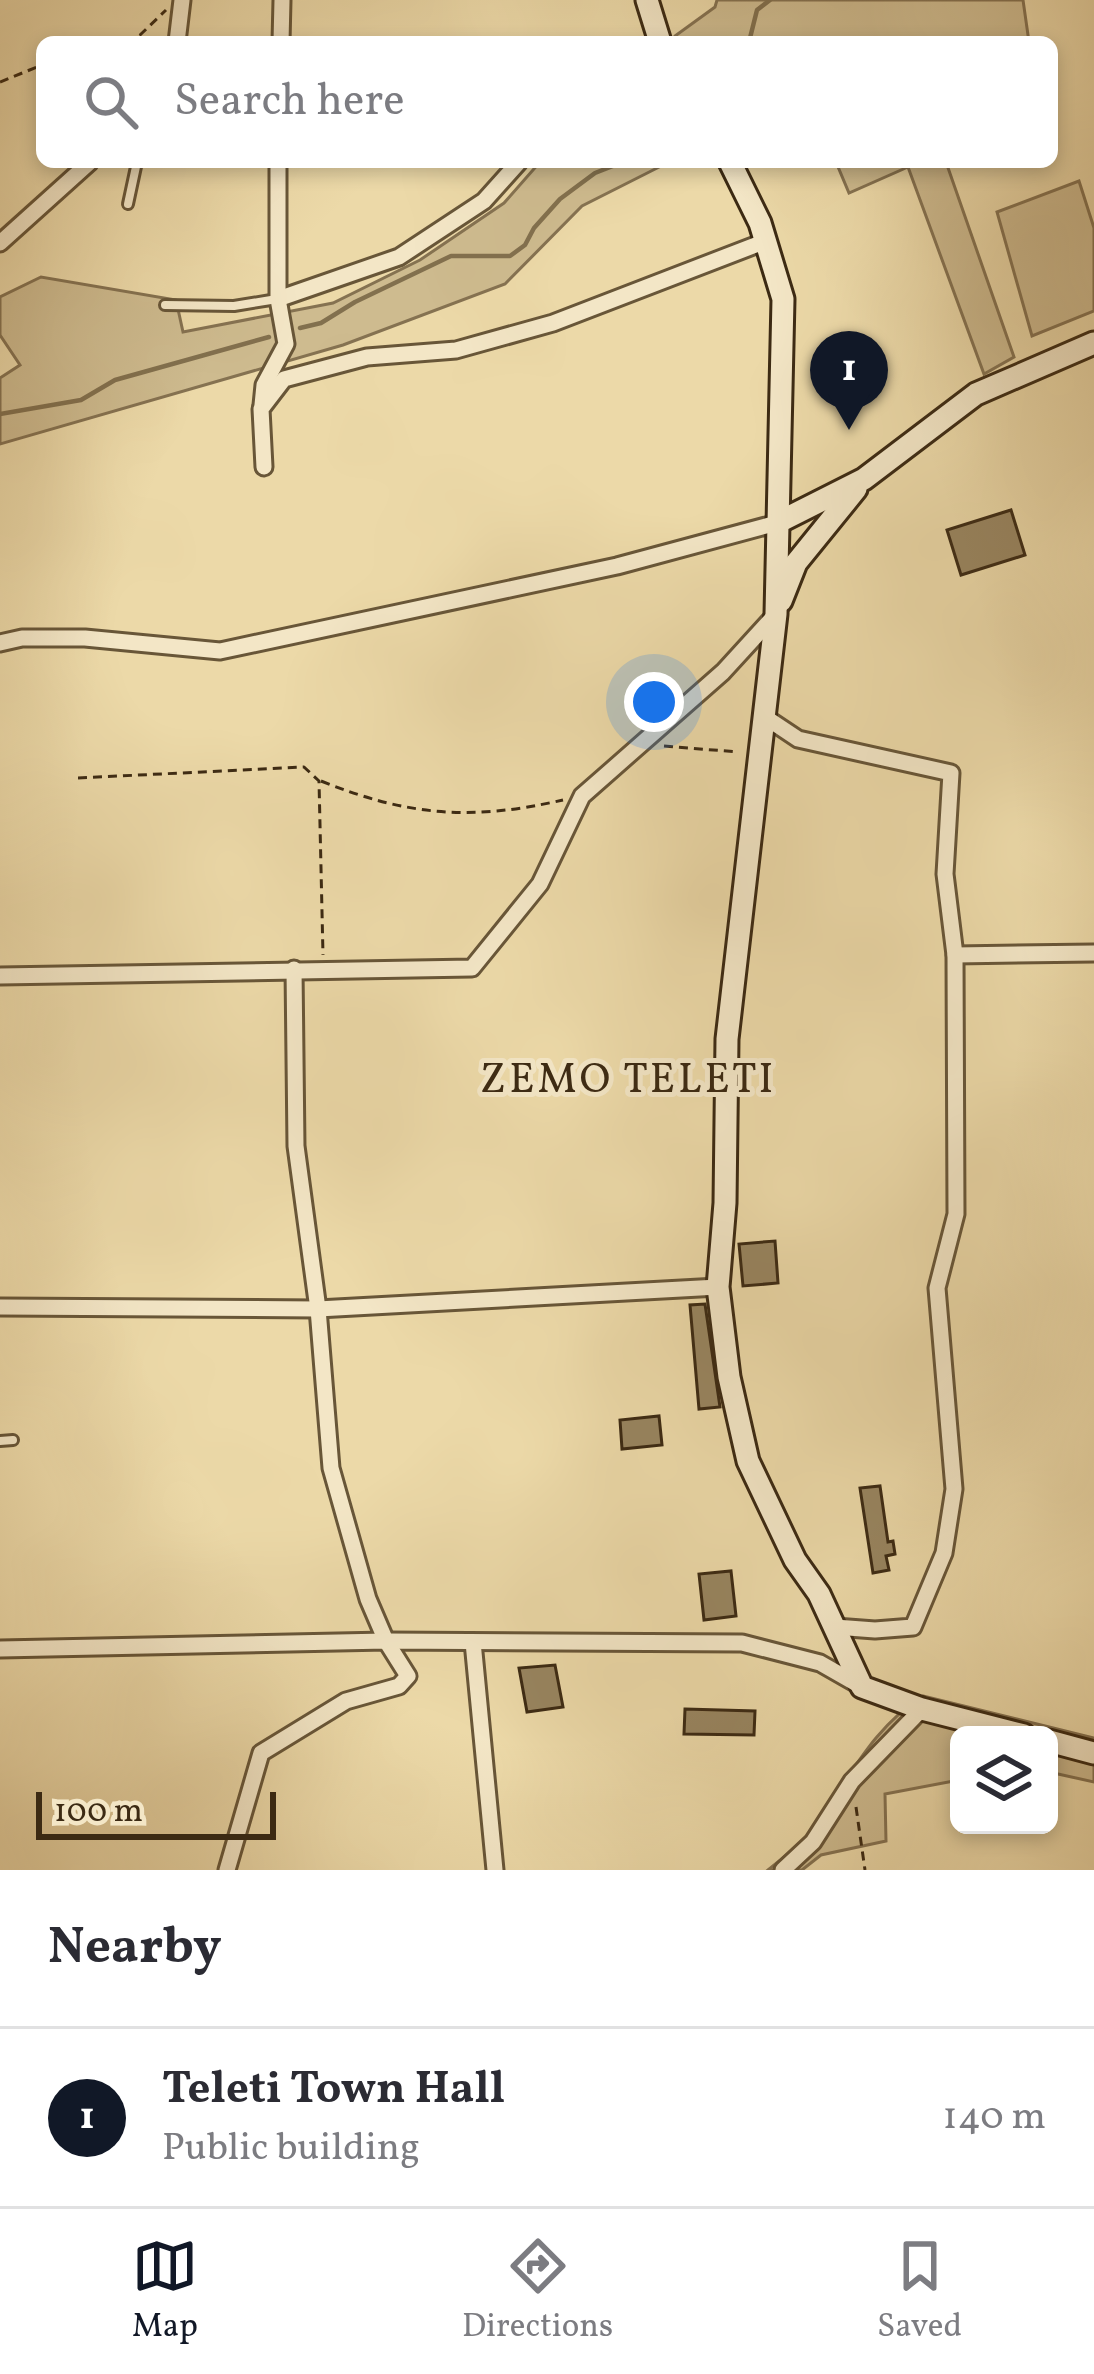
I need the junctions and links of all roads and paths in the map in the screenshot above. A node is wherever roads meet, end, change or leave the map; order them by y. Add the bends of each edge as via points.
1 (171, 0) edge
2 (182, 0) edge
3 (282, 0) edge
4 (647, 0) edge
5 (138, 36) edge
6 (178, 36) edge
7 (281, 36) edge
8 (658, 36) edge
9 (36, 67) edge
10 (0, 82) edge
11 (83, 168) edge
12 (136, 168) edge
13 (278, 168) edge
14 (514, 168) edge
15 (733, 168) edge
16 (128, 204) dead end
17 (766, 241) junction
18 (0, 243) edge
19 (278, 299) junction
20 (165, 305) dead end
21 (1094, 343) edge
22 (261, 409) junction
23 (264, 467) dead end
24 (864, 479) junction
25 (778, 523) junction
26 (810, 544) junction
27 (776, 614) junction
28 (0, 643) edge
29 (762, 715) junction
30 (642, 745) junction
31 (758, 755) junction
32 (78, 778) dead end
33 (319, 781) junction
34 (582, 796) junction
35 (1094, 952) edge
36 (955, 955) junction
37 (324, 968) junction
38 (294, 969) junction
39 (0, 976) edge
40 (718, 1287) junction
41 (0, 1307) edge
42 (318, 1309) junction
43 (13, 1440) dead end
44 (0, 1441) edge
45 (836, 1627) junction
46 (386, 1641) junction
47 (472, 1642) junction
48 (0, 1649) edge
49 (862, 1687) junction
50 (922, 1709) junction
51 (989, 1726) edge
52 (1058, 1744) edge
53 (1094, 1753) edge
54 (852, 1781) junction
55 (227, 1870) edge
56 (496, 1870) edge
57 (783, 1870) edge
58 (866, 1870) edge

1 - 5 path
2 - 6 street
3 - 7 street
4 - 8 street
9 - 10 path
11 - 18 street
12 - 16 lane
13 - 19 street
14 - 19 street via 484,201 399,256
15 - 17 street
17 - 22 street via 553,323 456,350 368,357 284,380
17 - 25 street via 783,299
19 - 20 lane
19 - 22 street via 286,344
21 - 24 street via 976,394
22 - 23 street
24 - 25 street
24 - 26 street
25 - 26 street
25 - 27 street
25 - 28 street via 220,651 85,638
26 - 27 street
27 - 29 street
27 - 30 street
29 - 31 street
29 - 36 street via 798,739 951,773 945,874
30 - 31 path
30 - 34 street
31 - 40 street via 727,1040
32 - 33 path via 304,767
33 - 34 path via 427,812 500,813
33 - 37 path
34 - 37 street via 540,884 472,968
35 - 36 street
36 - 45 street via 956,1214 937,1288 954,1490 944,1553 913,1627
37 - 38 street
38 - 39 street
38 - 42 street via 296,1146
40 - 42 street
40 - 45 street via 748,1461
41 - 42 street
42 - 46 street via 332,1468
43 - 44 lane
45 - 49 street
46 - 47 street
46 - 48 street
46 - 55 street via 408,1676 399,1686 346,1701 261,1753
47 - 49 street via 742,1643 820,1663
47 - 56 street
49 - 50 street
50 - 51 street
50 - 54 street
52 - 53 street
54 - 57 street via 813,1842
54 - 58 path

